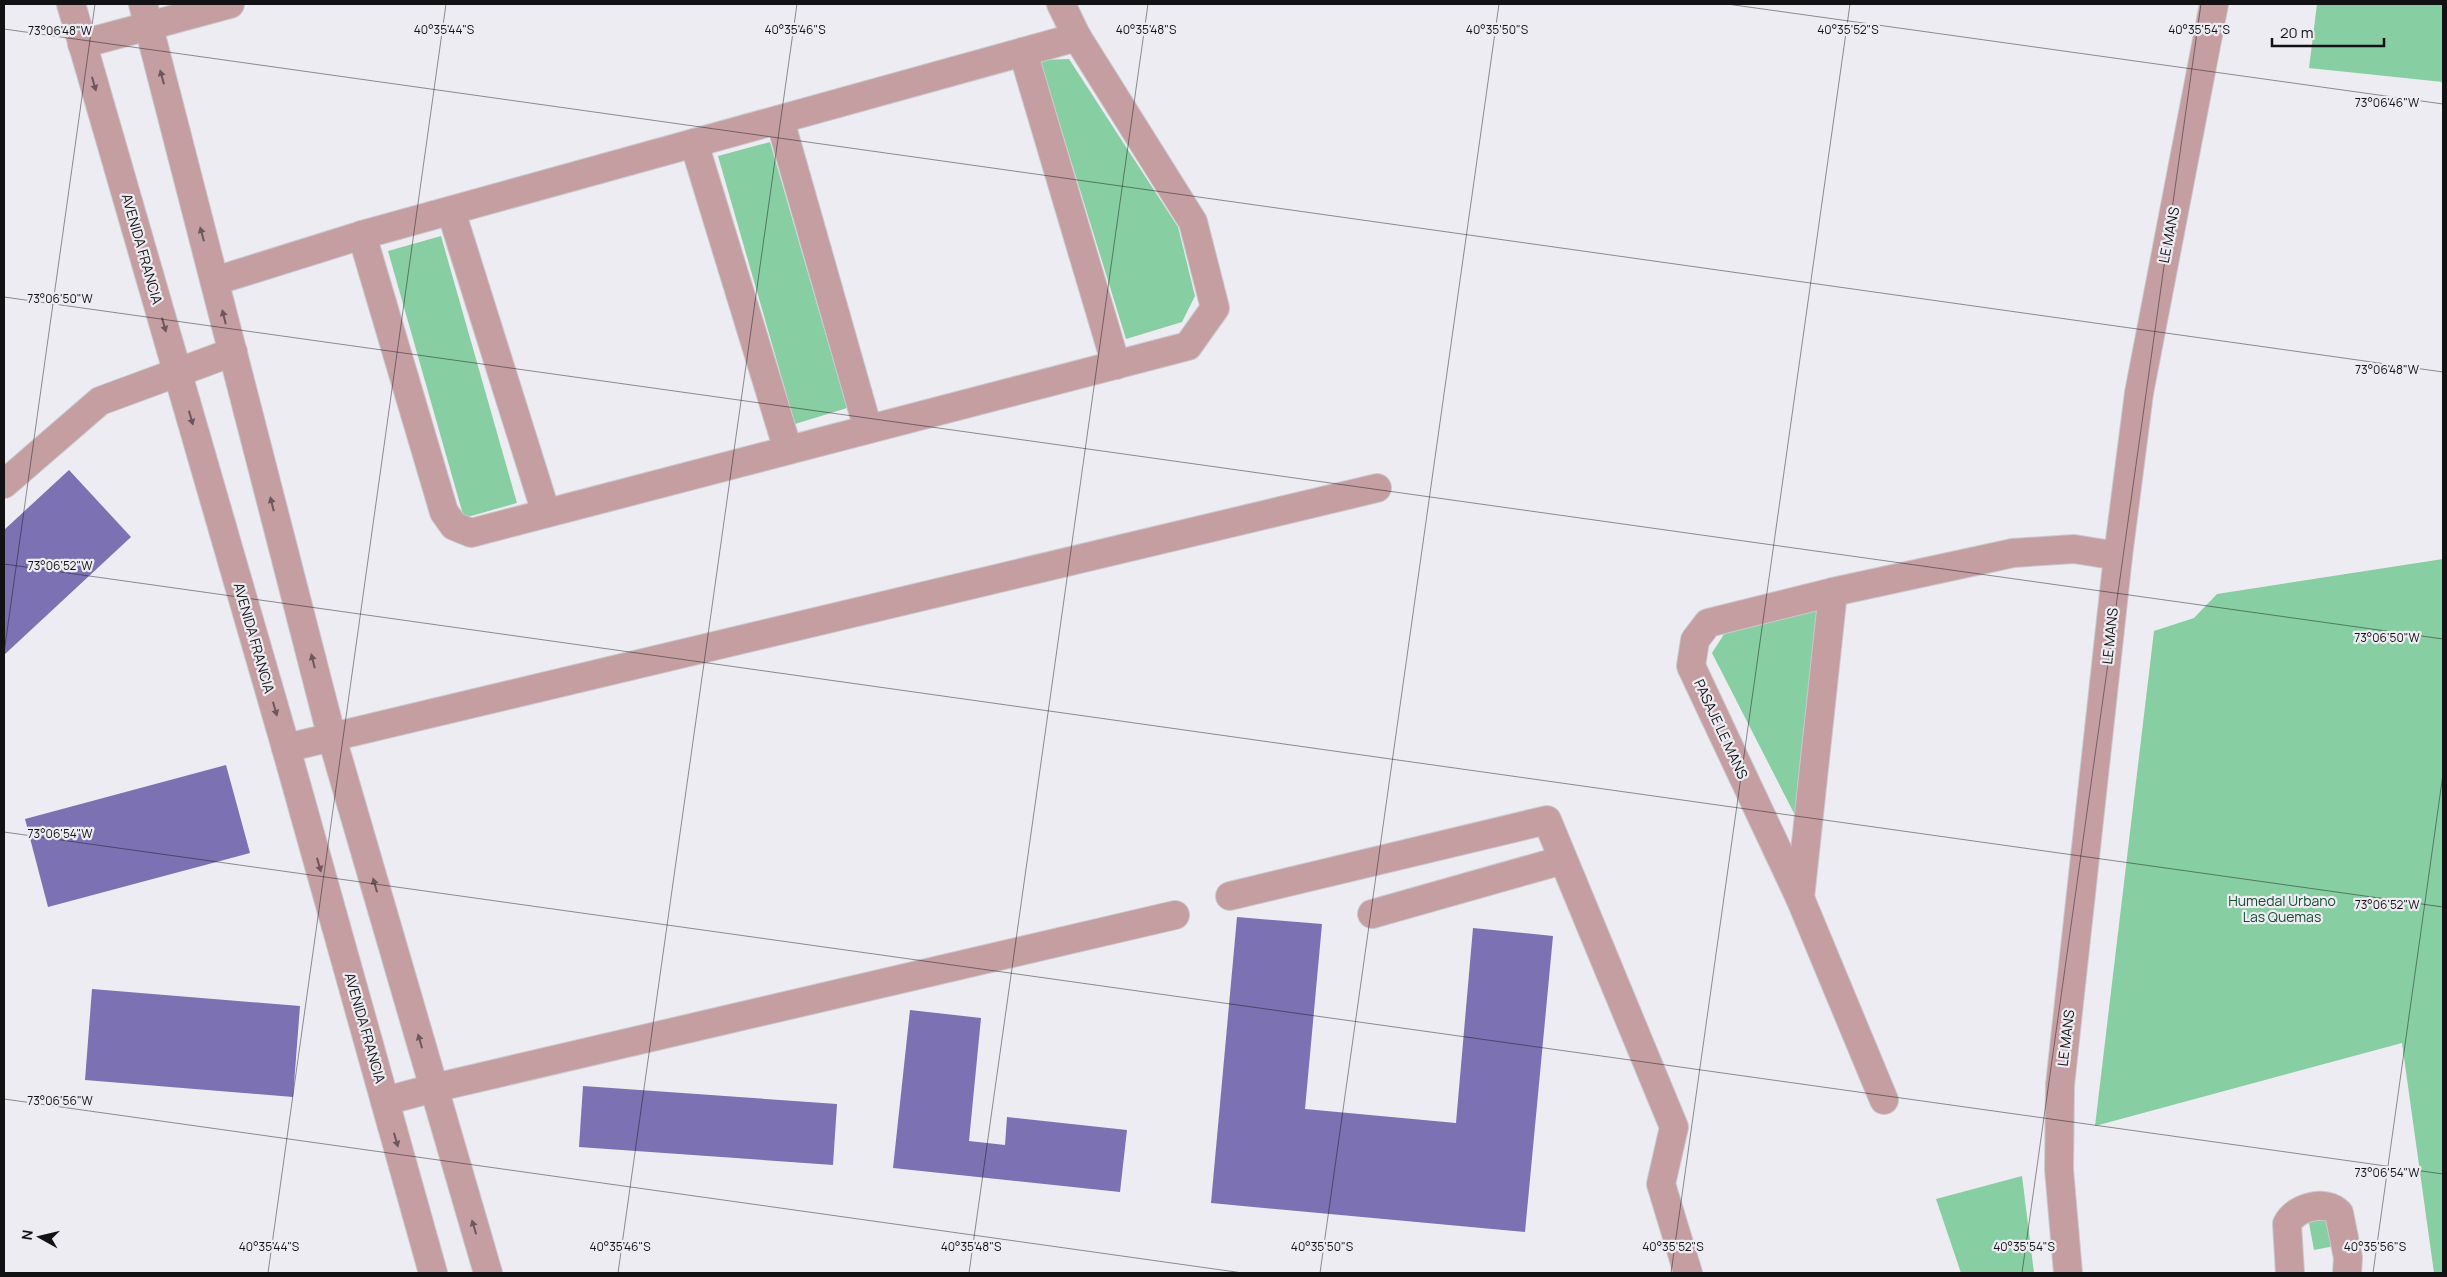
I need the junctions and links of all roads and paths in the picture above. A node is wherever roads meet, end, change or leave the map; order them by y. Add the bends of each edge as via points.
1 (72, 4) edge
2 (230, 4) edge
3 (1061, 4) edge
4 (2214, 4) edge
5 (146, 15) edge
6 (1077, 37) junction
7 (82, 44) junction
8 (1023, 52) junction
9 (780, 120) junction
10 (694, 143) junction
11 (451, 211) junction
12 (362, 235) junction
13 (215, 281) junction
14 (233, 352) junction
15 (1116, 365) junction
16 (177, 372) junction
17 (868, 429) junction
18 (788, 450) junction
19 (4, 484) edge
20 (1377, 488) dead end
21 (546, 514) junction
22 (2118, 556) junction
23 (1833, 592) junction
24 (332, 738) junction
25 (286, 748) junction
26 (1563, 860) junction
27 (1230, 896) dead end
28 (1800, 898) junction
29 (1372, 914) dead end
30 (1175, 915) dead end
31 (434, 1088) junction
32 (1884, 1100) dead end
33 (385, 1102) junction
34 (434, 1273) edge
35 (488, 1273) edge
36 (1688, 1273) edge
37 (2068, 1273) edge
38 (2290, 1273) edge
39 (2347, 1273) edge

1 - 7 street, AVENIDA FRANCIA
2 - 5 street
3 - 6 street
4 - 22 street, LE MANS via 2139,393
5 - 7 street
13 -> 5 street
6 - 8 street
6 - 15 street via 1192,222 1215,308 1188,346
7 -> 16 street, AVENIDA FRANCIA
8 - 9 street
8 - 15 street
9 - 10 street
9 - 17 street
10 - 11 street
10 - 18 street
11 - 12 street
11 - 21 street
12 - 13 street
12 - 21 street via 444,512 454,526 471,533
14 -> 13 street
14 - 16 street
24 -> 14 street
15 - 17 street
16 - 19 street via 100,401
16 -> 25 street, AVENIDA FRANCIA
17 - 18 street
18 - 21 street
20 - 24 street
22 - 23 street, PASAJE LE MANS via 2074,549 2013,553
22 - 37 street, LE MANS via 2060,1086 2059,1169
23 - 28 street, PASAJE LE MANS
23 - 28 street, PASAJE LE MANS via 1708,623 1695,640 1691,666
24 - 25 street
31 -> 24 street
25 -> 33 street, AVENIDA FRANCIA
26 - 27 street via 1547,820
26 - 29 street
26 - 36 street via 1674,1127 1660,1184
28 - 32 street, PASAJE LE MANS
30 - 31 street
31 - 33 street
35 -> 31 street
33 -> 34 street, AVENIDA FRANCIA
38 - 39 street via 2287,1224 2296,1212 2323,1206 2339,1213 2348,1258

